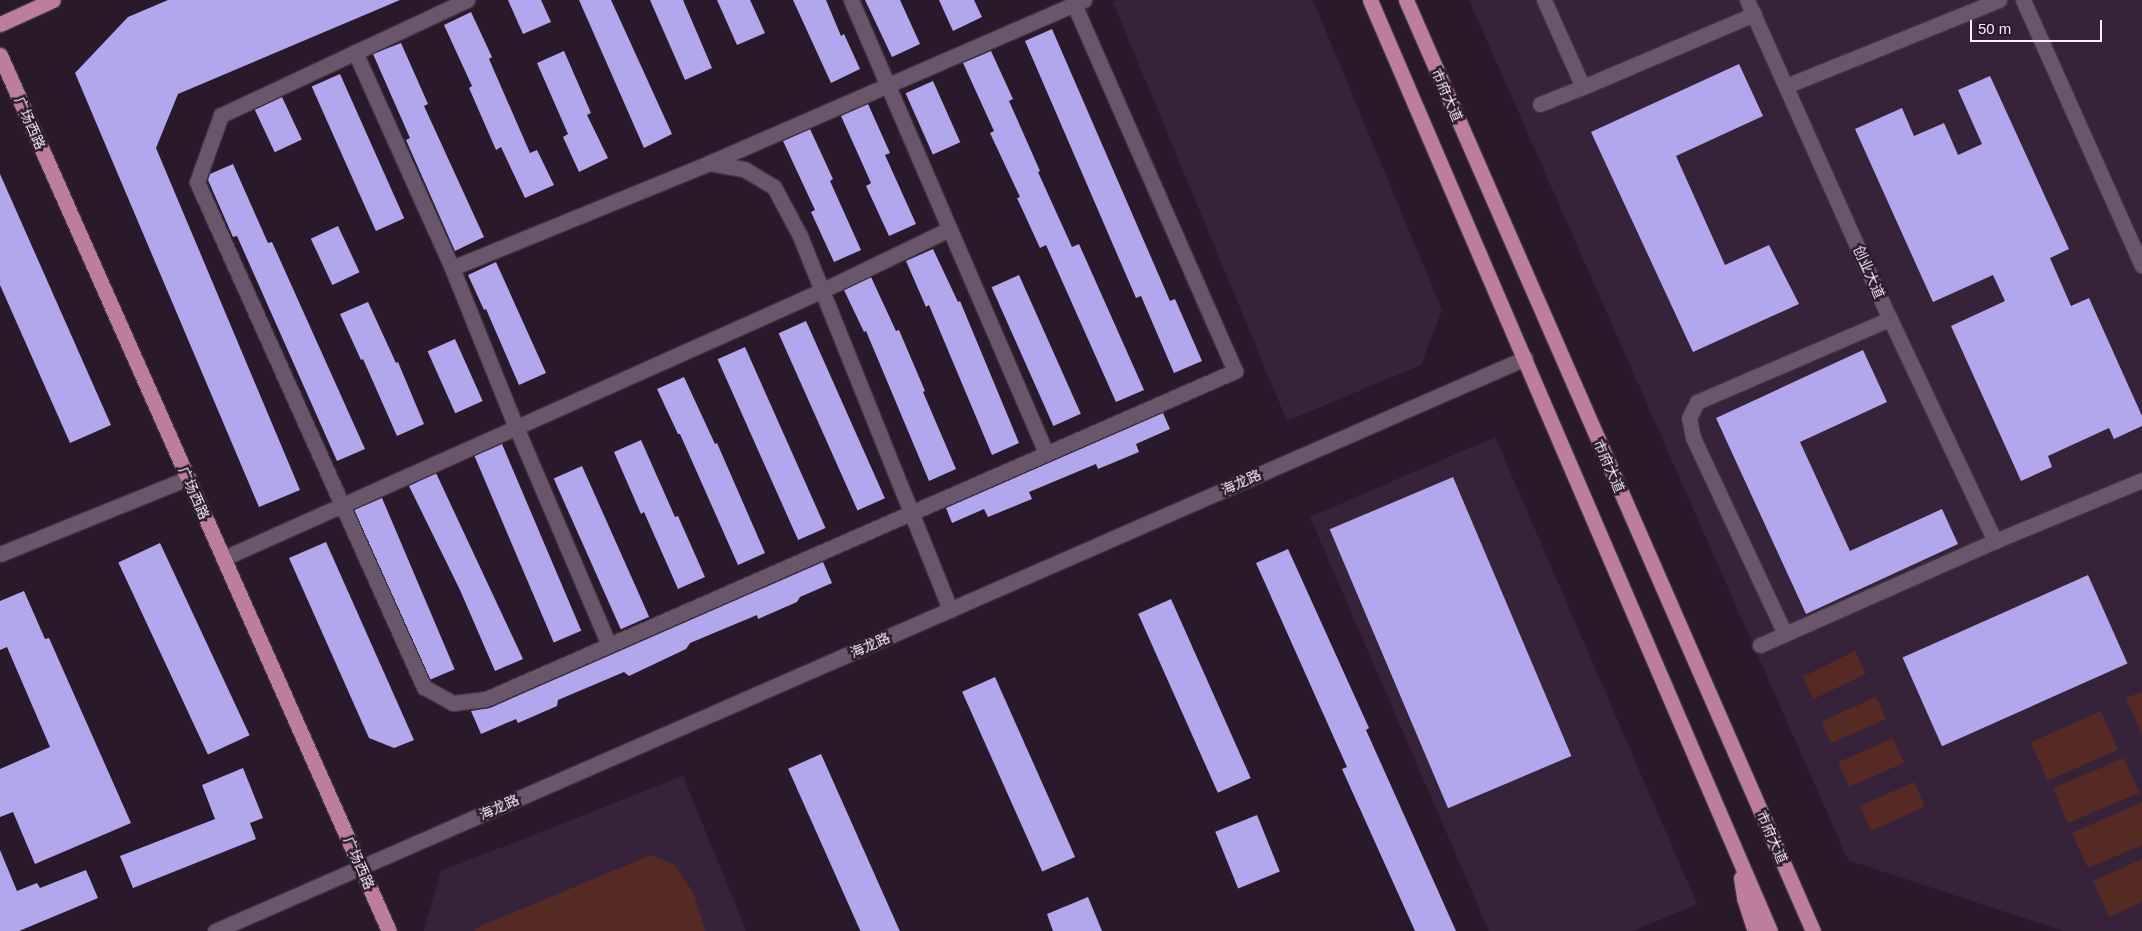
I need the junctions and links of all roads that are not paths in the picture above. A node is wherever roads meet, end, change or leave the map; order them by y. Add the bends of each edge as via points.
1 (53, 0) edge
2 (467, 0) edge
3 (851, 0) edge
4 (1370, 0) edge
5 (1406, 0) edge
6 (1544, 0) edge
7 (1747, 0) edge
8 (1999, 0) edge
9 (2023, 0) edge
10 (1077, 1) edge
11 (1980, 3) edge
12 (1754, 14) junction
13 (0, 24) edge
14 (355, 52) junction
15 (0, 55) edge
16 (888, 85) junction
17 (1786, 86) junction
18 (1583, 87) junction
19 (1540, 104) dead end
20 (709, 163) junction
21 (949, 229) junction
22 (2142, 266) edge
23 (452, 268) junction
24 (821, 291) junction
25 (1890, 319) junction
26 (1525, 358) junction
27 (516, 428) junction
28 (1046, 453) junction
29 (188, 478) junction
30 (2142, 480) edge
31 (342, 505) junction
32 (910, 513) junction
33 (1995, 541) junction
34 (0, 554) edge
35 (224, 558) junction
36 (950, 610) junction
37 (1785, 634) junction
38 (609, 645) junction
39 (1760, 645) dead end
40 (1736, 852) junction
41 (361, 867) junction
42 (216, 931) edge
43 (389, 931) edge
44 (1755, 931) edge
45 (1770, 931) edge
46 (1813, 931) edge

1 - 13 main road
2 - 14 street
3 - 16 street
4 - 26 main road
5 - 46 main road, 市府大道
6 - 18 street
7 - 12 street, 创业大道
8 - 11 street
9 - 22 street
10 - 16 street
10 - 28 street via 1235,371
11 - 17 street
12 - 17 street, 创业大道
12 - 18 street
14 - 23 street
14 - 31 street via 221,115 197,182
15 - 29 main road, 广场西路
16 - 20 street
16 - 21 street
17 - 25 street, 创业大道
18 - 19 street
20 - 23 street
20 - 24 street via 744,169 774,187 800,236
21 - 24 street
21 - 28 street
23 - 27 street
24 - 27 street
24 - 32 street
25 - 33 street, 创业大道
25 - 37 street via 1697,402 1689,418 1693,438
26 - 36 street, 海龙路
26 - 40 main road
27 - 31 street
27 - 38 street
28 - 32 street
29 - 34 street
29 - 35 main road, 广场西路
30 - 33 street
31 - 35 street
31 - 38 street via 424,687 453,703 486,699
32 - 36 street
32 - 38 street
33 - 37 street
35 - 41 main road, 广场西路
36 - 41 street, 海龙路
37 - 39 street
40 - 44 main road via 1744,898
40 - 45 main road
41 - 42 street, 海龙路
41 - 43 main road, 广场西路

